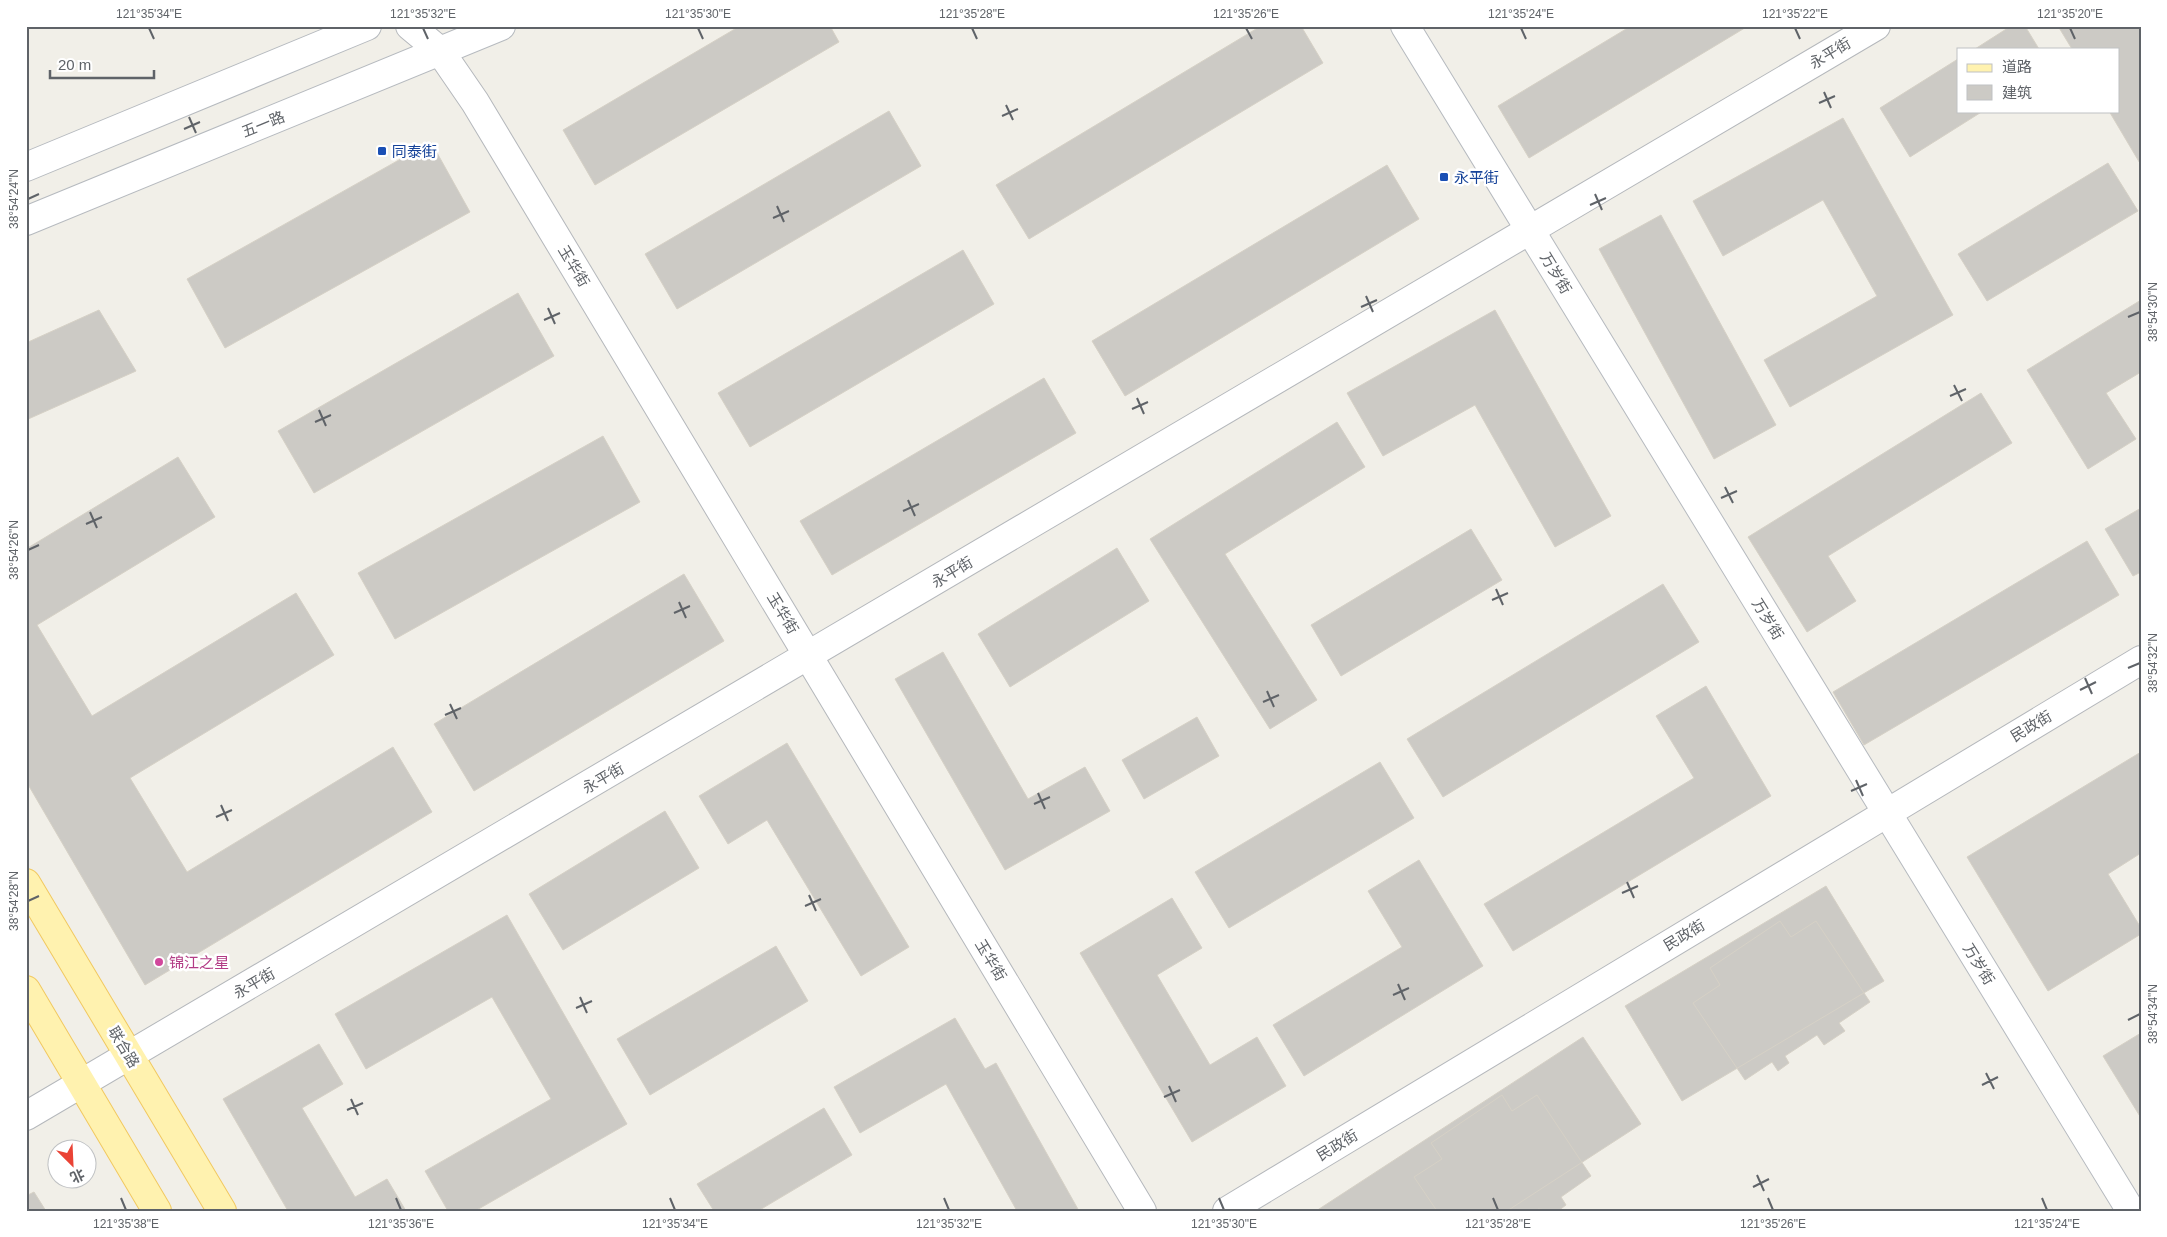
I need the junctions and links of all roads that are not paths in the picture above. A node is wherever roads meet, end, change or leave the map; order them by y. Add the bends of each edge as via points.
1 (367, 26) edge
2 (410, 26) edge
3 (501, 26) edge
4 (1405, 26) edge
5 (1876, 26) edge
6 (440, 51) junction
7 (26, 167) edge
8 (26, 221) edge
9 (1530, 230) junction
10 (809, 656) junction
11 (2141, 660) edge
12 (1887, 813) junction
13 (26, 882) edge
14 (26, 990) edge
15 (130, 1056) junction
16 (82, 1084) junction
17 (26, 1116) edge
18 (157, 1211) edge
19 (222, 1211) edge
20 (1142, 1211) edge
21 (1227, 1211) edge
22 (2131, 1211) edge

1 - 7 street
2 - 6 street, 玉华街
3 - 6 street, 五一路
4 - 9 street, 万岁街
5 - 9 street, 永平街
6 - 8 street, 五一路
6 - 10 street, 玉华街 via 475,102
9 - 10 street, 永平街
9 - 12 street, 万岁街
10 - 15 street, 永平街
10 - 20 street, 玉华街
11 - 12 street, 民政街
12 - 21 street, 民政街
12 - 22 street, 万岁街
13 - 15 main road, 联合路
14 - 16 main road
15 - 16 street, 永平街
15 - 19 main road, 联合路
16 - 17 street, 永平街
16 - 18 main road

